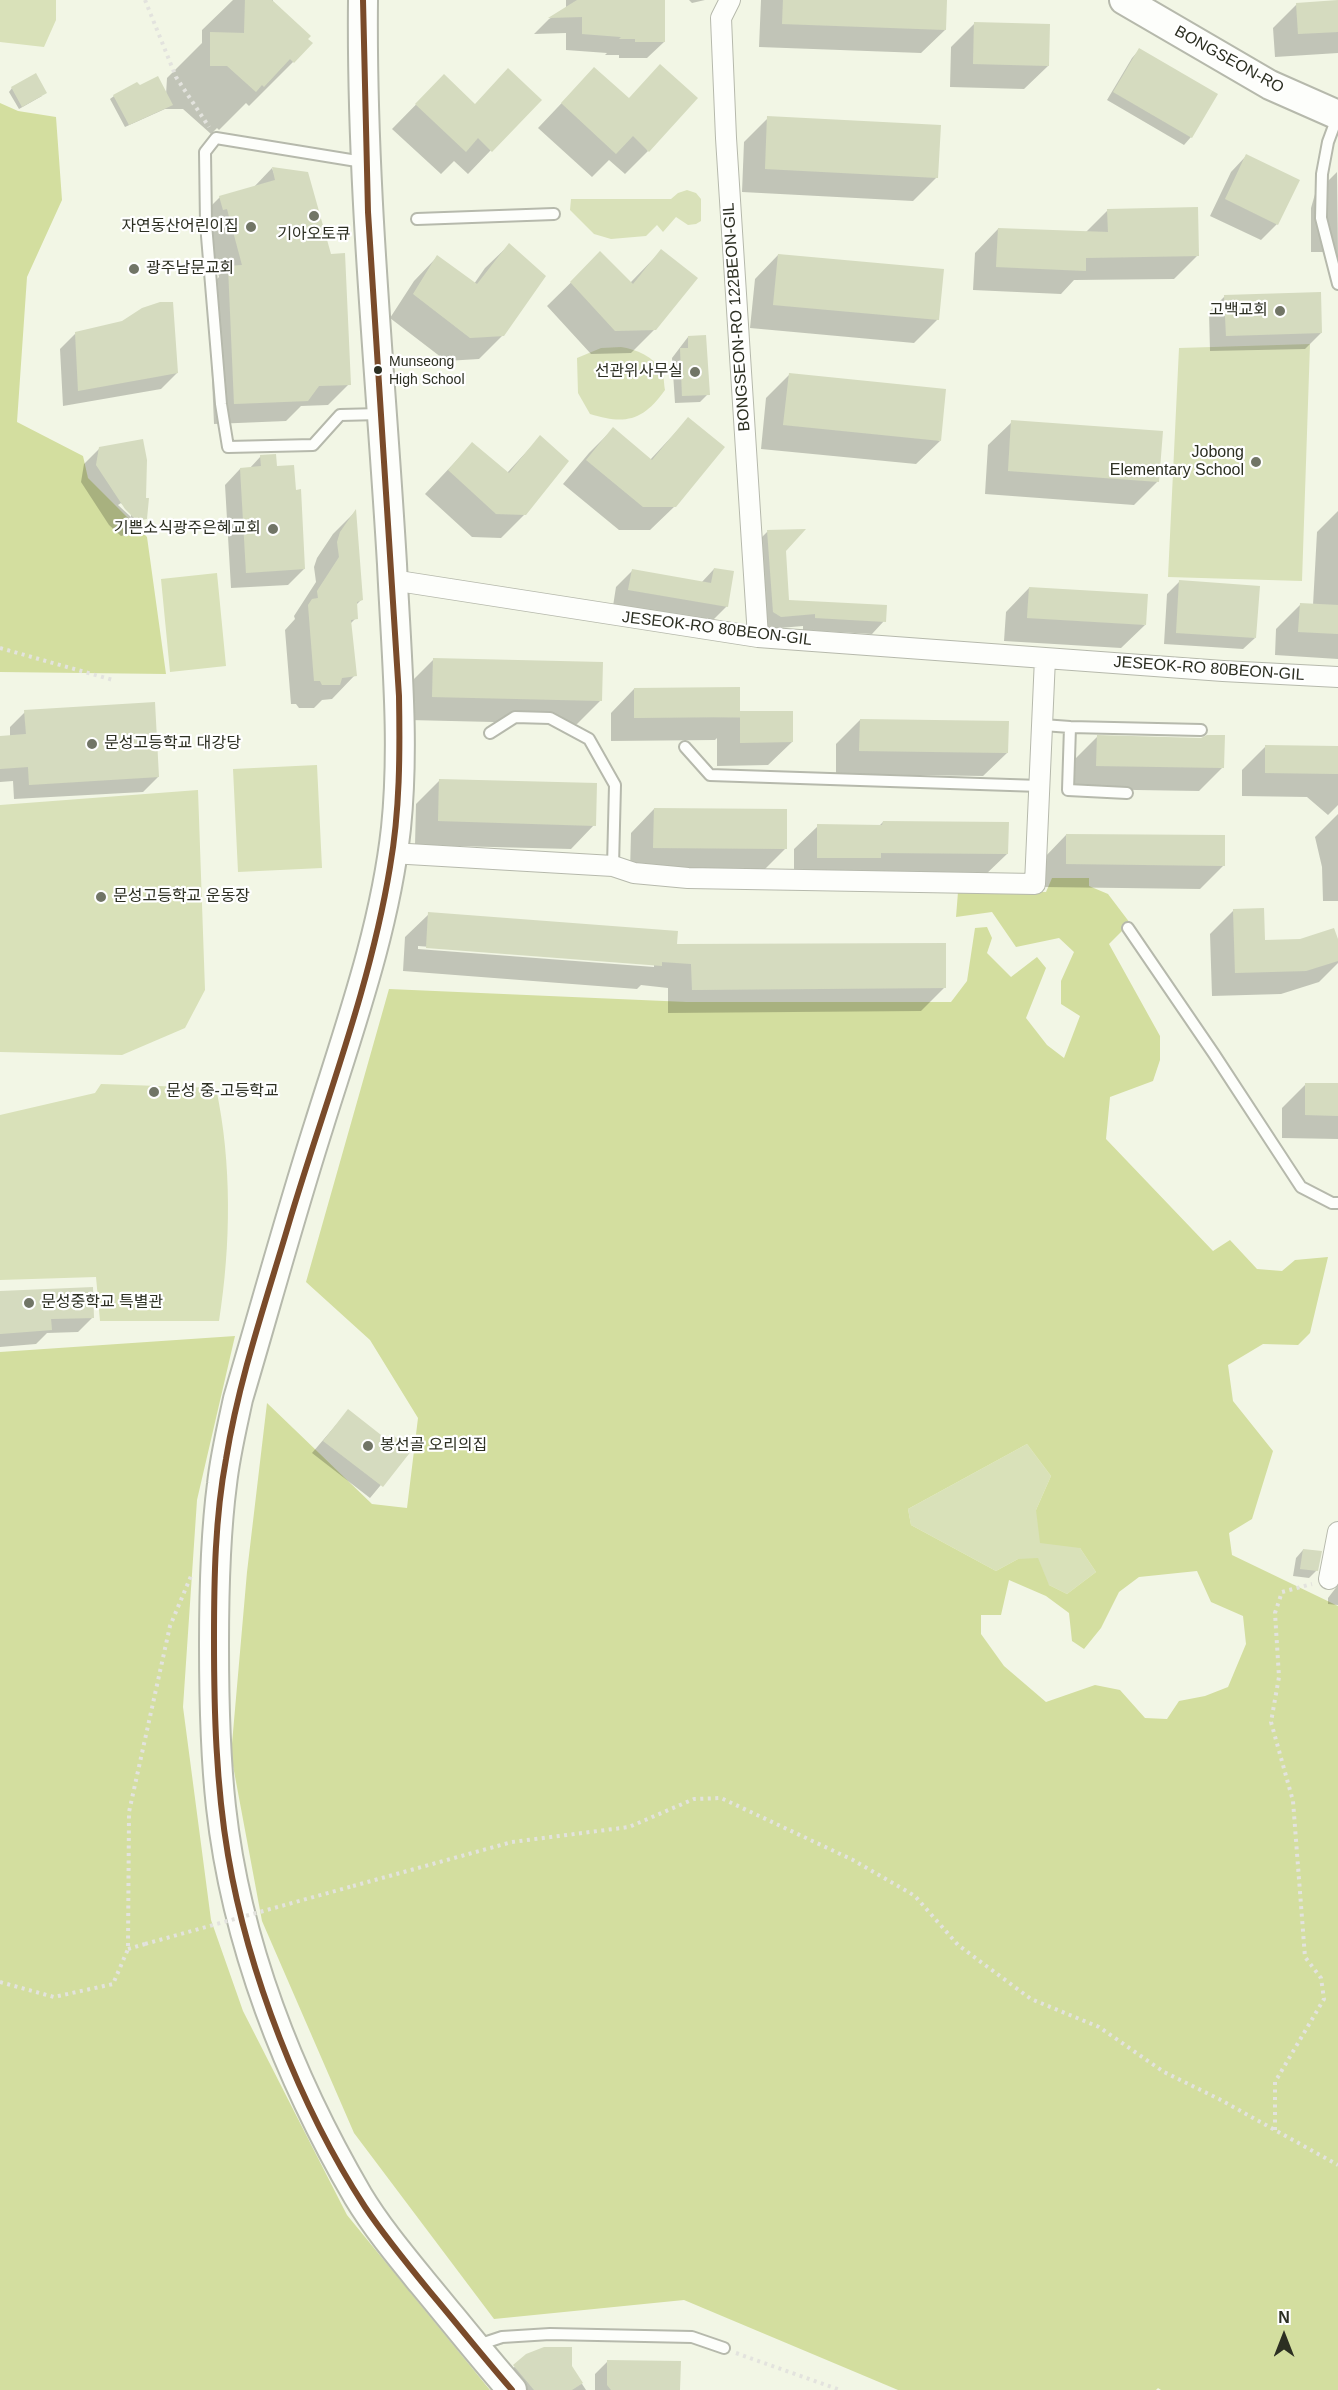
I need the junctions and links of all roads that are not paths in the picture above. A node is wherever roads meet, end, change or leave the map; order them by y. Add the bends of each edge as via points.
1 (363, 0) edge
2 (730, 0) edge
3 (1124, 0) edge
4 (1338, 115) edge
5 (366, 163) junction
6 (554, 214) dead end
7 (417, 219) dead end
8 (1334, 243) edge
9 (1338, 284) edge
10 (383, 413) junction
11 (392, 580) junction
12 (758, 637) junction
13 (1045, 658) junction
14 (1338, 677) edge
15 (1043, 725) junction
16 (1070, 727) junction
17 (1201, 730) dead end
18 (490, 733) dead end
19 (685, 747) dead end
20 (1040, 786) junction
21 (1127, 793) dead end
22 (391, 854) junction
23 (613, 866) junction
24 (1128, 928) dead end
25 (1338, 1203) edge
26 (1338, 1532) edge
27 (1329, 1579) road end
28 (474, 2347) junction
29 (724, 2348) road end
30 (512, 2390) edge

1 - 5 street
2 - 12 street, BONGSEON-RO 122BEON-GIL via 721,18
3 - 4 street, BONGSEON-RO via 1270,85
4 - 8 lane via 1322,174 1321,218
5 - 10 street
5 - 10 lane via 216,138 205,152 206,224 228,447 313,446 340,415
6 - 7 lane
8 - 9 lane
10 - 11 street
11 - 12 street, JESEOK-RO 80BEON-GIL
11 - 22 street via 399,776
12 - 13 street, JESEOK-RO 80BEON-GIL
13 - 14 street, JESEOK-RO 80BEON-GIL
13 - 15 street
15 - 16 lane
15 - 20 street
16 - 17 lane
16 - 21 lane via 1068,790
18 - 23 lane via 515,717 550,718 589,739 615,785
19 - 20 lane via 710,775
20 - 23 street via 1035,884 688,878 634,873
22 - 23 street
22 - 28 street via 369,965 238,1400 222,1484 216,1564 214,1704 221,1808 240,1910 271,2012 319,2123 359,2198
24 - 25 lane via 1301,1187
26 - 27 street
28 - 29 lane via 502,2337 550,2334 692,2337
28 - 30 street

